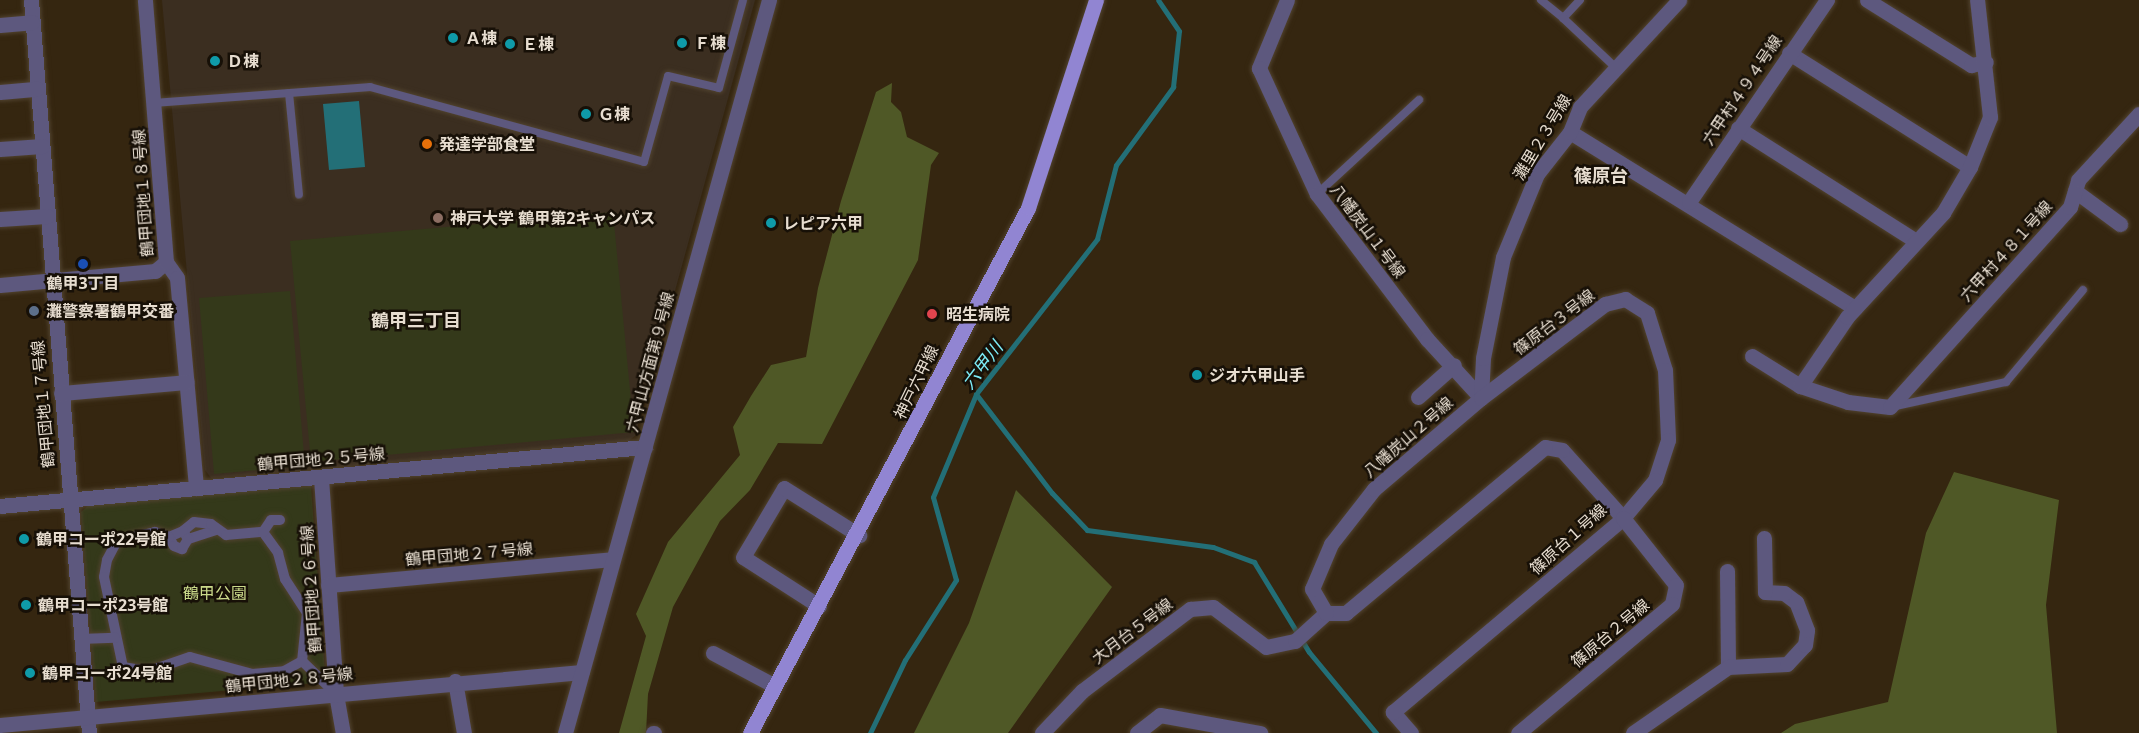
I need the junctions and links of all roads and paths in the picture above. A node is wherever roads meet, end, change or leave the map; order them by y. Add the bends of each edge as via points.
1 (30, 0) edge
2 (145, 0) edge
3 (743, 0) edge
4 (769, 0) edge
5 (1096, 0) edge
6 (1287, 0) edge
7 (1541, 0) edge
8 (1581, 0) edge
9 (1678, 0) edge
10 (1827, 0) edge
11 (1868, 0) edge
12 (1977, 0) edge
13 (1563, 18) junction
14 (32, 22) junction
15 (0, 26) edge
16 (1789, 53) junction
17 (1986, 62) junction
18 (1614, 66) junction
19 (38, 89) junction
20 (0, 92) edge
21 (289, 93) junction
22 (1419, 100) dead end
23 (154, 103) junction
24 (2139, 114) edge
25 (1738, 128) junction
26 (1570, 132) junction
27 (42, 146) junction
28 (0, 149) edge
29 (1970, 167) junction
30 (2075, 191) junction
31 (1317, 194) junction
32 (299, 195) dead end
33 (1689, 202) junction
34 (47, 216) junction
35 (0, 219) edge
36 (2120, 224) dead end
37 (1916, 242) junction
38 (166, 262) junction
39 (51, 280) junction
40 (0, 285) edge
41 (2084, 290) dead end
42 (1855, 308) junction
43 (1752, 356) dead end
44 (1454, 365) junction
45 (187, 382) junction
46 (1800, 386) junction
47 (61, 393) junction
48 (1418, 397) dead end
49 (1481, 398) junction
50 (1890, 407) junction
51 (645, 447) junction
52 (321, 478) junction
53 (196, 488) junction
54 (69, 500) junction
55 (0, 506) edge
56 (1623, 518) junction
57 (280, 519) dead end
58 (263, 532) junction
59 (186, 535) junction
60 (859, 535) junction
61 (169, 537) junction
62 (1764, 538) dead end
63 (613, 559) junction
64 (1727, 571) dead end
65 (328, 585) junction
66 (819, 606) junction
67 (1326, 613) junction
68 (115, 638) junction
69 (80, 639) junction
70 (713, 653) dead end
71 (302, 661) junction
72 (1728, 667) junction
73 (582, 672) junction
74 (455, 681) junction
75 (775, 686) junction
76 (336, 694) junction
77 (0, 725) edge
78 (87, 725) edge
79 (344, 733) edge
80 (464, 733) edge
81 (565, 733) edge
82 (750, 733) edge
83 (1042, 733) edge
84 (1137, 733) edge
85 (1260, 733) edge
86 (1411, 733) edge
87 (1518, 733) edge
88 (1633, 733) edge

1 - 14 street, 鶴甲団地１７号線
2 - 23 street, 鶴甲団地１８号線
3 - 21 lane via 719,88 668,76 644,162 370,87
4 - 51 street, 六甲山方面第９号線
5 - 60 main road, 神戸六甲線 via 1028,208
6 - 31 street, 八幡炭山１号線 via 1259,68
7 - 13 lane
8 - 13 lane
9 - 18 street, 灘里２３号線
10 - 16 street, 六甲村４９４号線
11 - 17 street via 1971,65
12 - 17 street
13 - 18 lane
14 - 15 street
14 - 19 street, 鶴甲団地１７号線
16 - 25 street, 六甲村４９４号線
16 - 29 street
17 - 29 street via 1990,117
18 - 26 street, 灘里２３号線 via 1580,107
19 - 20 street
19 - 27 street, 鶴甲団地１７号線
21 - 23 lane
21 - 32 lane
22 - 31 lane
23 - 38 street, 鶴甲団地１８号線
24 - 30 street, 六甲村４８１号線 via 2112,139
25 - 33 street, 六甲村４９４号線
25 - 37 street
26 - 33 street
26 - 49 street, 灘里２３号線 via 1537,174 1503,257 1482,358
27 - 28 street
27 - 34 street, 鶴甲団地１７号線
29 - 37 street via 1943,213
30 - 36 street
30 - 50 street, 六甲村４８１号線 via 2070,207
31 - 44 street, 八幡炭山１号線 via 1427,339
33 - 42 street
34 - 35 street
34 - 39 street, 鶴甲団地１７号線
37 - 42 street
38 - 39 street via 155,271
38 - 45 street, 鶴甲団地１８号線 via 177,278
39 - 40 street
39 - 47 street, 鶴甲団地１７号線
41 - 50 lane via 2006,382
42 - 46 street
43 - 46 street
44 - 48 street
44 - 49 street, 八幡炭山１号線
45 - 47 street
45 - 53 street, 鶴甲団地１８号線
46 - 50 street via 1848,402
47 - 54 street, 鶴甲団地１７号線
49 - 56 street, 篠原台３号線 via 1605,304 1625,299 1647,312 1665,370 1668,440 1655,480
49 - 67 street, 八幡炭山２号線 via 1374,489 1331,544 1312,589
51 - 52 street, 鶴甲団地２５号線
51 - 63 street, 六甲山方面第９号線
52 - 53 street, 鶴甲団地２５号線
52 - 65 street, 鶴甲団地２６号線
53 - 54 street, 鶴甲団地２５号線
54 - 55 street, 鶴甲団地２５号線
54 - 69 street, 鶴甲団地１７号線
56 - 67 street, 篠原台１号線 via 1562,450 1545,447 1346,613
56 - 86 street, 篠原台１号線 via 1393,712
56 - 87 street, 篠原台２号線 via 1676,585 1672,604
57 - 58 street via 271,520
58 - 59 street via 216,530 211,524 194,522
58 - 71 street via 307,613
59 - 61 street
59 - 61 street via 182,549
60 - 66 main road, 神戸六甲線
60 - 66 street via 784,488 743,557
61 - 68 street via 155,532 117,541 104,577
62 - 72 street via 1765,592 1784,593 1796,602 1807,630 1796,657 1772,668
63 - 65 street, 鶴甲団地２７号線
63 - 73 street, 六甲山方面第９号線
64 - 72 street
65 - 76 street, 鶴甲団地２６号線
66 - 75 main road, 神戸六甲線
67 - 83 street, 大月台５号線 via 1295,641 1266,646 1213,607 1190,609 1082,691
68 - 69 street
68 - 71 street via 123,668 149,671 190,657 252,674 284,671
69 - 78 street, 鶴甲団地１７号線
70 - 75 street
71 - 76 street
72 - 88 street
73 - 74 street, 鶴甲団地２８号線
73 - 81 street, 六甲山方面第９号線
74 - 76 street, 鶴甲団地２８号線
74 - 80 street
75 - 82 main road, 神戸六甲線
76 - 78 street, 鶴甲団地２８号線
76 - 79 street, 鶴甲団地２６号線
77 - 78 street, 鶴甲団地２８号線
84 - 85 street via 1160,715

